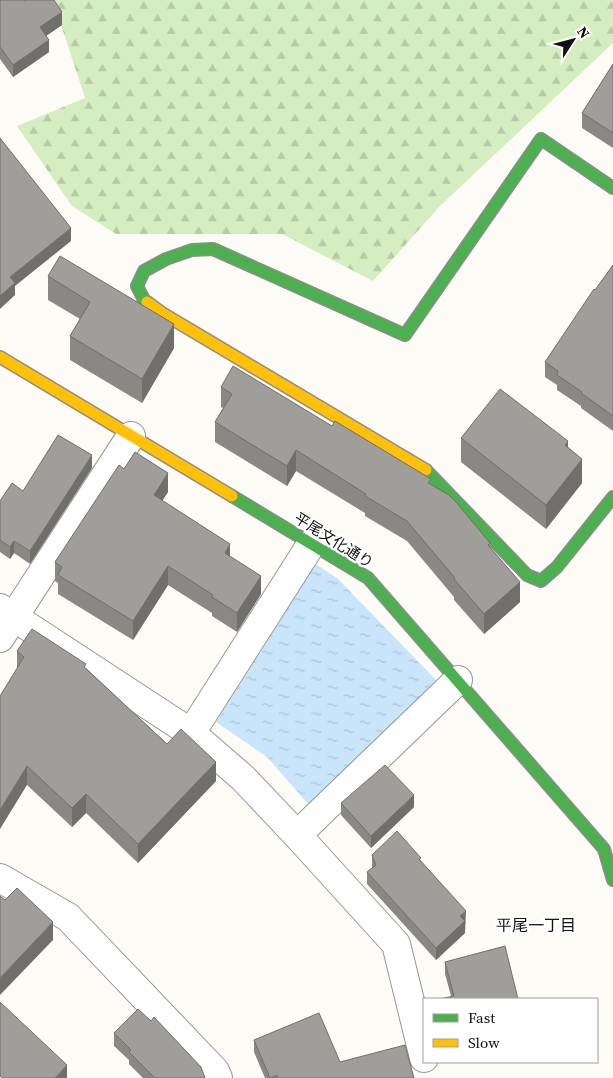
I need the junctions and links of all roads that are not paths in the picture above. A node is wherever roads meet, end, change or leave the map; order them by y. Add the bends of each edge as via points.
1 (613, 188) edge
2 (0, 357) edge
3 (131, 436) junction
4 (613, 497) edge
5 (312, 544) junction
6 (4, 621) edge
7 (458, 680) junction
8 (191, 734) junction
9 (297, 835) junction
10 (0, 878) edge
11 (613, 880) edge
12 (423, 1052) edge
13 (426, 1063) edge
14 (218, 1078) edge
15 (429, 1078) edge

1 - 4 street via 541,139 405,335 212,249 192,250 166,259 144,271 137,286 144,300 162,313 428,471 527,575 542,582
2 - 3 street, 平尾文化通り
3 - 5 street, 平尾文化通り
3 - 6 street
5 - 7 street, 平尾文化通り via 368,578
5 - 8 street
6 - 8 street
7 - 9 street
7 - 11 street, 平尾文化通り via 604,849
8 - 9 street via 243,778
9 - 12 street via 396,944
10 - 14 street via 68,917
13 - 15 street

